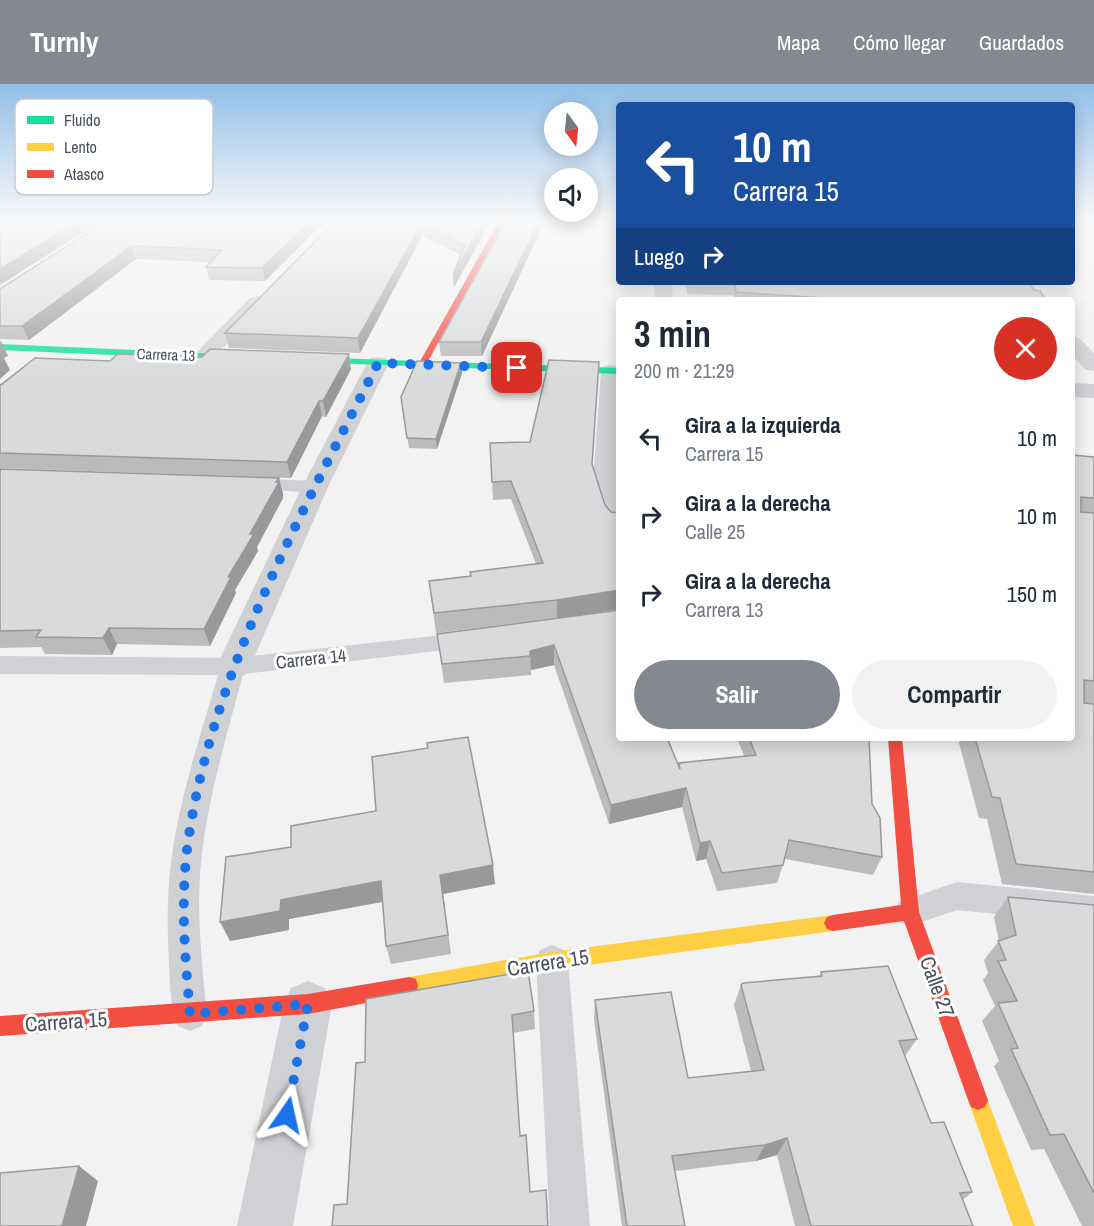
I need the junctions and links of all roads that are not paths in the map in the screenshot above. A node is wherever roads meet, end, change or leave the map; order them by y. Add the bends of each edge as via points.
1 (472, 274) edge
2 (270, 289) edge
3 (1075, 345) edge
4 (0, 347) edge
5 (52, 350) junction
6 (204, 356) junction
7 (262, 358) edge
8 (285, 359) edge
9 (378, 363) junction
10 (422, 364) junction
11 (1094, 365) edge
12 (26, 371) edge
13 (616, 371) edge
14 (1075, 390) edge
15 (1094, 391) edge
16 (234, 484) edge
17 (315, 487) junction
18 (616, 510) edge
19 (487, 638) edge
20 (0, 665) edge
21 (233, 667) junction
22 (895, 741) edge
23 (1094, 910) edge
24 (910, 912) junction
25 (552, 961) junction
26 (308, 1004) junction
27 (190, 1014) junction
28 (0, 1026) edge
29 (265, 1226) edge
30 (570, 1226) edge
31 (1024, 1226) edge

1 - 10 street
2 - 6 street
3 - 11 street
4 - 5 street, Carrera 13
5 - 6 street, Carrera 13
5 - 12 street
6 - 7 street, Carrera 13
8 - 9 street
9 - 10 street
9 - 17 street
10 - 13 street
13 - 18 street via 606,481
14 - 15 street
16 - 17 lane
17 - 21 street
19 - 21 lane, Carrera 14
20 - 21 lane, Carrera 14
21 - 27 lane via 188,842 184,904
22 - 24 street, Calle 27
23 - 24 lane, Carrera 15 via 957,896
24 - 25 street, Carrera 15
24 - 31 street, Calle 27
25 - 26 street, Carrera 15
25 - 30 lane
26 - 27 street, Carrera 15
26 - 29 street
27 - 28 street, Carrera 15

